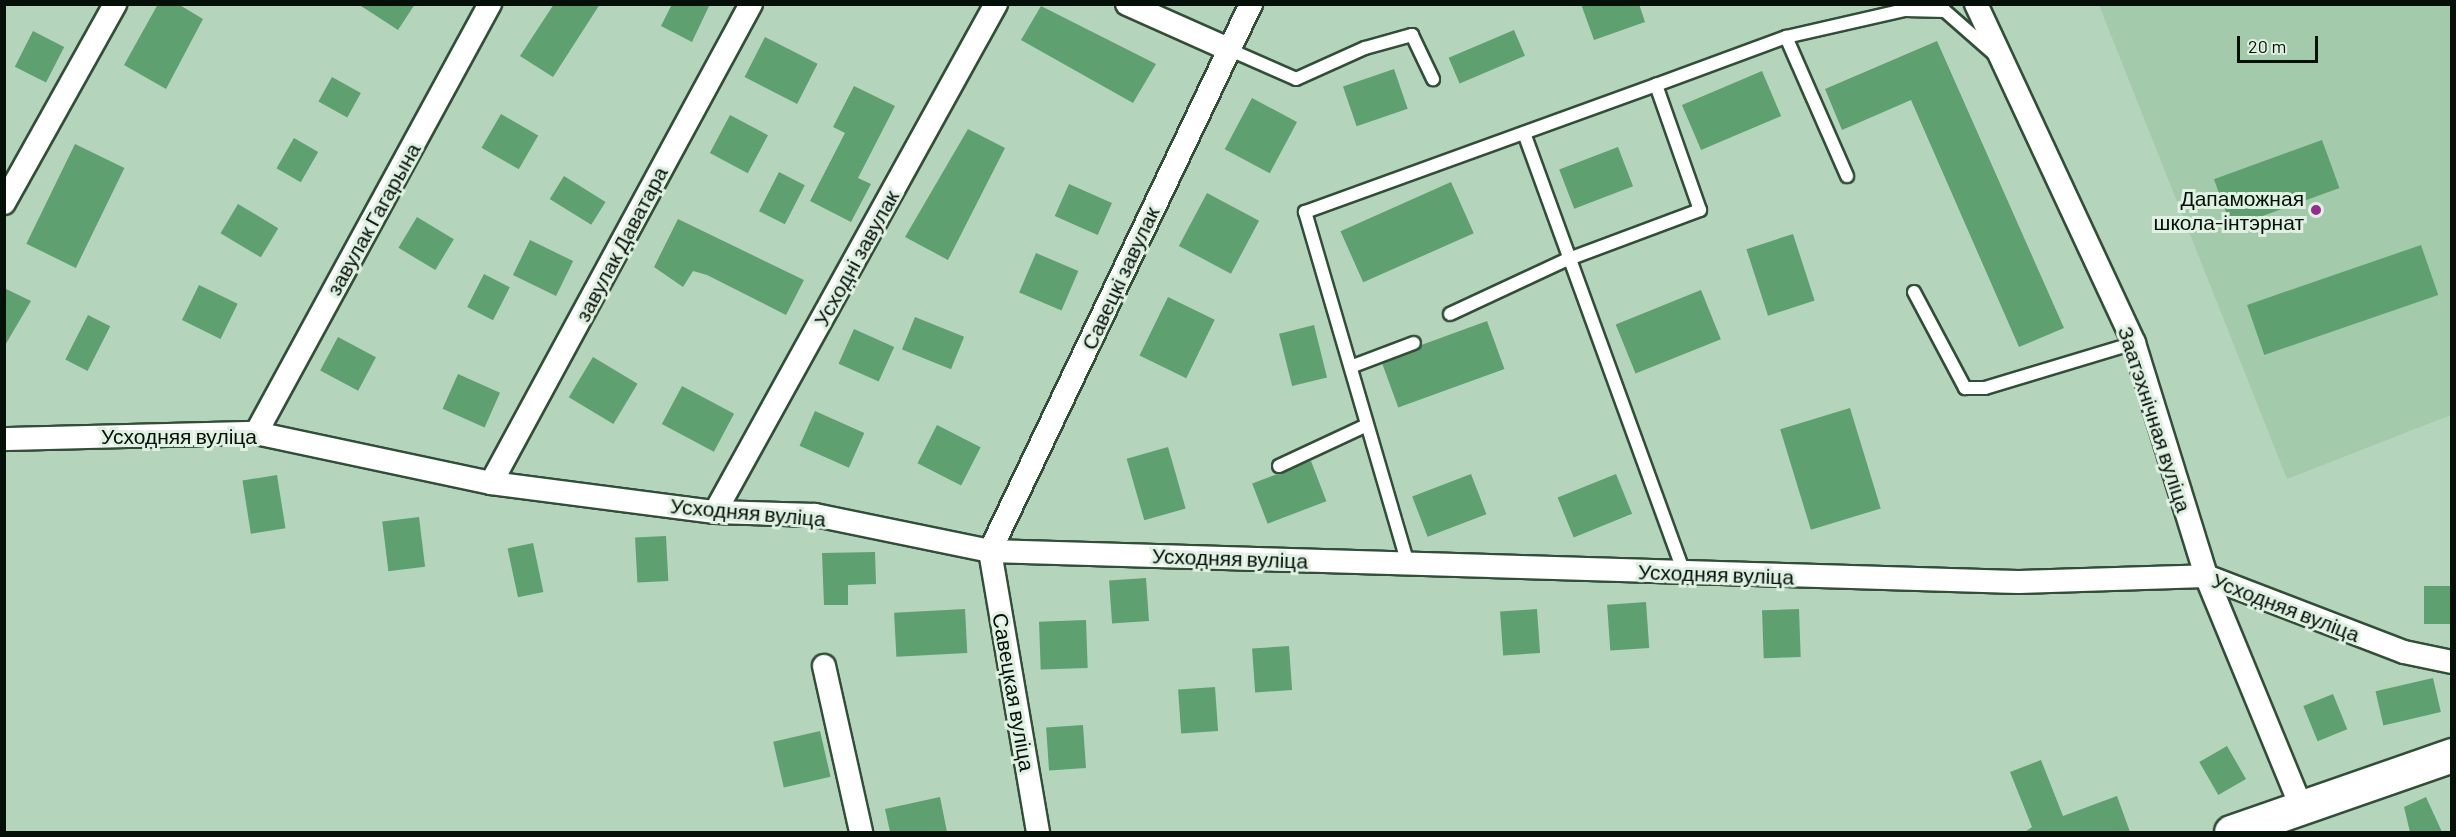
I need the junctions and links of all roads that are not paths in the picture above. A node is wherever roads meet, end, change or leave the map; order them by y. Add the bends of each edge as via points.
1 (115, 4) edge
2 (490, 4) edge
3 (751, 4) edge
4 (996, 4) edge
5 (1127, 4) edge
6 (1251, 4) edge
7 (1976, 4) edge
8 (1786, 37) junction
9 (1228, 49) junction
10 (1997, 56) junction
11 (1433, 79) dead end
12 (1656, 85) junction
13 (1524, 133) junction
14 (1847, 176) dead end
15 (4, 203) edge
16 (1566, 260) junction
17 (1914, 292) dead end
18 (1450, 314) dead end
19 (1414, 343) dead end
20 (2134, 343) junction
21 (1353, 366) junction
22 (1367, 425) junction
23 (256, 433) junction
24 (4, 439) edge
25 (1279, 466) dead end
26 (492, 483) junction
27 (715, 512) junction
28 (990, 551) junction
29 (1408, 564) junction
30 (1684, 573) junction
31 (2206, 576) junction
32 (2451, 662) edge
33 (824, 666) dead end
34 (2451, 755) edge
35 (2301, 809) junction
36 (861, 832) edge
37 (1038, 832) edge
38 (2231, 832) edge

1 - 15 street
2 - 23 street, завулак Гагарына
3 - 26 street, завулак Даватара
4 - 27 street, Усходні завулак
5 - 9 street
6 - 9 street, Савецкі завулак
7 - 10 street, Заатэхнічная вуліца
8 - 10 lane via 1905,10 1945,11
8 - 12 lane
8 - 14 lane
9 - 11 lane via 1296,79 1365,48 1412,35
9 - 28 street, Савецкі завулак
10 - 20 street, Заатэхнічная вуліца
12 - 13 lane
12 - 16 lane via 1700,210
13 - 16 lane
13 - 21 lane via 1305,212
16 - 18 lane
16 - 30 lane
17 - 20 lane via 1965,388 1985,388
19 - 21 lane
20 - 31 street, Заатэхнічная вуліца
21 - 22 lane
22 - 25 lane
22 - 29 lane
23 - 24 street, Усходняя вуліца
23 - 26 street, Усходняя вуліца
26 - 27 street, Усходняя вуліца
27 - 28 street, Усходняя вуліца via 815,515
28 - 29 street, Усходняя вуліца
28 - 37 street, Савецкая вуліца
29 - 30 street, Усходняя вуліца
30 - 31 street, Усходняя вуліца via 2019,582
31 - 32 street, Усходняя вуліца via 2404,652
31 - 35 street, Заатэхнічная вуліца
33 - 36 street
34 - 35 street
35 - 38 street

